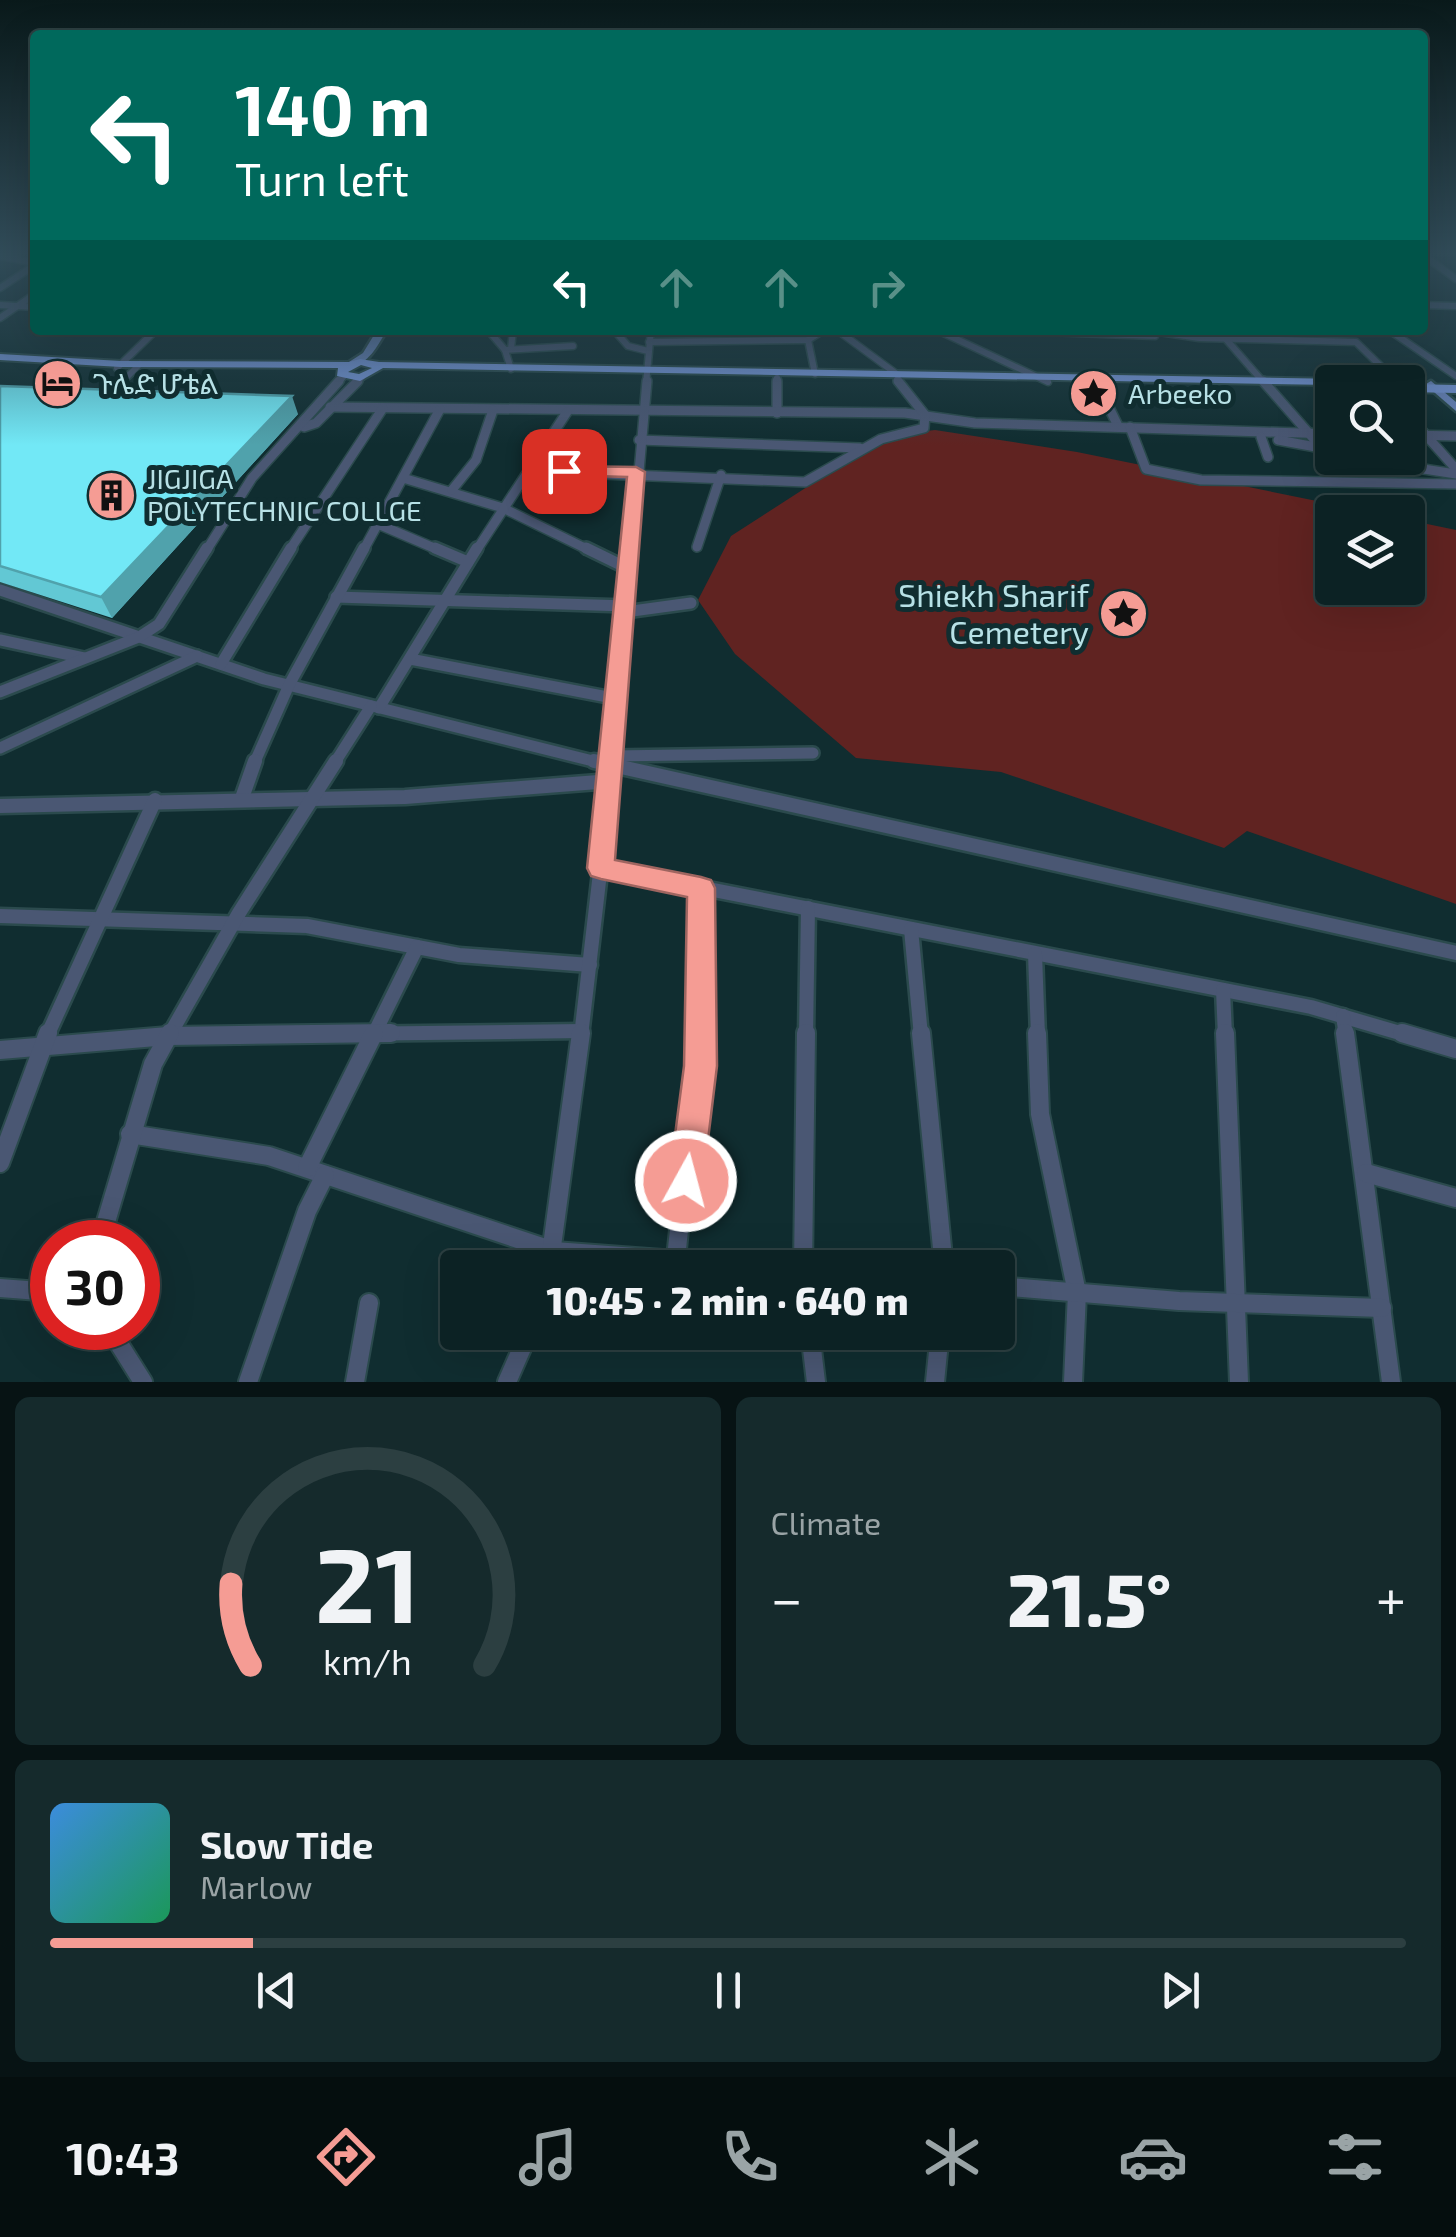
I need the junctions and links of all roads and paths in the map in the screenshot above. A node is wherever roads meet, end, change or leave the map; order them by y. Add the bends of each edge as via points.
1 (151, 335) edge
2 (381, 335) edge
3 (384, 335) edge
4 (493, 335) edge
5 (512, 335) edge
6 (618, 335) edge
7 (650, 335) edge
8 (816, 335) edge
9 (845, 335) edge
10 (958, 335) edge
11 (1152, 335) edge
12 (1174, 335) edge
13 (1222, 335) edge
14 (1285, 335) edge
15 (1348, 335) edge
16 (1396, 335) edge
17 (1180, 336) junction
18 (1226, 339) junction
19 (808, 340) junction
20 (1290, 341) junction
21 (1356, 342) junction
22 (574, 346) dead end
23 (648, 347) junction
24 (508, 349) junction
25 (0, 359) edge
26 (376, 364) junction
27 (1439, 364) junction
28 (1456, 364) edge
29 (1380, 365) edge
30 (119, 366) junction
31 (137, 366) junction
32 (511, 369) junction
33 (346, 370) junction
34 (646, 374) junction
35 (815, 374) junction
36 (1456, 376) edge
37 (364, 377) junction
38 (777, 378) junction
39 (898, 378) junction
40 (1043, 380) junction
41 (1315, 382) edge
42 (1097, 383) junction
43 (1265, 383) junction
44 (1315, 386) edge
45 (1444, 387) edge
46 (84, 398) edge
47 (104, 398) junction
48 (122, 399) edge
49 (1456, 400) edge
50 (306, 406) dead end
51 (325, 407) junction
52 (383, 408) junction
53 (440, 408) junction
54 (1456, 408) edge
55 (493, 410) junction
56 (566, 412) junction
57 (777, 413) junction
58 (641, 414) junction
59 (924, 415) junction
60 (1118, 426) junction
61 (1130, 427) junction
62 (1233, 432) junction
63 (1310, 434) junction
64 (1315, 434) edge
65 (1425, 436) joint
66 (1456, 436) edge
67 (1261, 437) junction
68 (639, 440) junction
69 (1315, 440) edge
70 (1315, 445) edge
71 (862, 448) junction
72 (1268, 457) dead end
73 (1425, 467) edge
74 (528, 470) junction
75 (1456, 471) edge
76 (636, 472) junction
77 (721, 475) junction
78 (1363, 475) edge
79 (404, 478) junction
80 (1367, 483) junction
81 (1456, 484) edge
82 (452, 490) junction
83 (504, 508) junction
84 (378, 524) junction
85 (698, 547) dead end
86 (468, 562) junction
87 (629, 569) junction
88 (0, 590) edge
89 (336, 597) junction
90 (445, 598) junction
91 (691, 603) dead end
92 (626, 609) junction
93 (139, 637) junction
94 (0, 640) edge
95 (197, 656) junction
96 (84, 658) junction
97 (410, 659) junction
98 (221, 664) junction
99 (289, 685) junction
100 (0, 692) edge
101 (618, 699) junction
102 (375, 707) junction
103 (0, 748) edge
104 (812, 752) dead end
105 (613, 767) junction
106 (311, 796) junction
107 (242, 798) junction
108 (155, 800) junction
109 (0, 806) edge
110 (601, 868) junction
111 (701, 888) junction
112 (808, 908) junction
113 (0, 916) edge
114 (98, 918) junction
115 (233, 923) junction
116 (911, 929) junction
117 (418, 947) junction
118 (1035, 954) junction
119 (1456, 954) edge
120 (590, 965) junction
121 (1223, 990) junction
122 (1343, 1016) junction
123 (375, 1031) junction
124 (582, 1031) junction
125 (168, 1036) junction
126 (41, 1047) junction
127 (0, 1050) edge
128 (1456, 1050) edge
129 (130, 1134) junction
130 (0, 1163) edge
131 (316, 1172) junction
132 (1366, 1173) junction
133 (1456, 1198) edge
134 (106, 1220) edge
135 (528, 1250) edge
136 (553, 1250) edge
137 (677, 1250) edge
138 (803, 1250) edge
139 (942, 1250) edge
140 (0, 1288) edge
141 (1015, 1288) edge
142 (30, 1290) edge
143 (1076, 1294) junction
144 (1238, 1302) junction
145 (369, 1303) dead end
146 (1382, 1308) junction
147 (123, 1350) edge
148 (521, 1350) edge
149 (812, 1350) edge
150 (938, 1350) edge
151 (143, 1382) edge
152 (248, 1382) edge
153 (355, 1382) edge
154 (507, 1382) edge
155 (816, 1382) edge
156 (935, 1382) edge
157 (1072, 1382) edge
158 (1239, 1382) edge
159 (1391, 1382) edge

1 - 30 street
2 - 33 main road
3 - 26 main road
4 - 24 street
5 - 24 street
6 - 23 street via 628,346
7 - 23 street
8 - 19 street
9 - 39 street
10 - 40 street
11 - 17 street
12 - 17 street
13 - 18 street
14 - 20 street
15 - 21 street
16 - 27 street
17 - 18 street
18 - 20 street
18 - 43 street
19 - 23 street
19 - 35 street
20 - 21 street
21 - 29 street
22 - 24 street
23 - 34 street
24 - 32 street
25 - 30 highway
26 - 32 highway
26 - 33 highway
26 - 37 highway via 376,372
27 - 28 street
27 - 36 street
30 - 31 highway
31 - 33 highway
31 - 47 street
32 - 34 highway
33 - 37 highway
33 - 51 street
34 - 35 highway
34 - 37 highway
34 - 38 highway
34 - 58 street
35 - 39 highway
37 - 51 street
38 - 39 highway
38 - 57 street
39 - 40 highway
39 - 59 street
40 - 42 highway
40 - 43 highway
41 - 43 highway
42 - 43 highway
42 - 60 street
43 - 44 highway
43 - 63 street
45 - 49 main road
45 - 54 main road
46 - 47 street
47 - 48 street
50 - 51 street
51 - 52 street
51 - 93 street via 313,426 289,432 159,624
52 - 53 street
52 - 98 street
53 - 55 street
53 - 79 street
55 - 56 street
55 - 82 street via 476,460
56 - 58 street
56 - 74 street
57 - 58 street
57 - 59 street
58 - 68 street
59 - 60 street via 975,423
59 - 71 street via 920,432
60 - 61 street
61 - 62 street
61 - 80 street via 1148,470 1201,480
62 - 63 street
62 - 67 street
63 - 64 street
63 - 69 street
65 - 66 street
65 - 75 street
67 - 70 street
67 - 72 street
68 - 71 street
68 - 76 street
71 - 77 street via 805,482
73 - 75 street
74 - 76 street
74 - 83 street
76 - 77 street
76 - 87 street
77 - 85 street
78 - 80 street
79 - 82 street
79 - 84 street
80 - 81 street
82 - 83 street
83 - 86 street
83 - 87 street
84 - 86 street
84 - 89 street
86 - 90 street
87 - 92 street
88 - 93 street
89 - 90 street
89 - 99 street
90 - 92 street
90 - 97 street
91 - 92 street
92 - 101 street
93 - 95 street
93 - 96 street
94 - 96 street
95 - 98 street
95 - 103 street
96 - 100 street
97 - 101 street
97 - 102 street
98 - 99 street
99 - 102 street
99 - 107 street
101 - 105 street
102 - 105 street
102 - 106 street
104 - 105 street
105 - 106 street via 405,797
105 - 110 street
105 - 119 street
106 - 107 street
106 - 115 street
107 - 108 street
108 - 109 street
108 - 114 street
110 - 111 street
110 - 120 street
111 - 112 street
111 - 137 street via 700,1066
112 - 116 street
112 - 138 street
113 - 114 street
114 - 115 street
114 - 126 street
115 - 117 street via 306,926
115 - 125 street
116 - 118 street
116 - 139 street
117 - 120 street
117 - 123 street
118 - 121 street
118 - 143 street via 1040,1114
120 - 124 street
121 - 122 street
121 - 144 street
122 - 128 street
122 - 132 street
123 - 124 street
123 - 125 street
123 - 131 street
124 - 136 street
125 - 126 street
125 - 129 street
126 - 127 street
126 - 130 street
129 - 131 street via 269,1156
129 - 134 street
131 - 135 street
131 - 152 street
132 - 133 street
132 - 146 street
140 - 142 street
141 - 143 street
143 - 144 street
143 - 157 street
144 - 146 street
144 - 158 street
145 - 153 street
146 - 159 street
147 - 151 street
148 - 154 street
149 - 155 street
150 - 156 street

